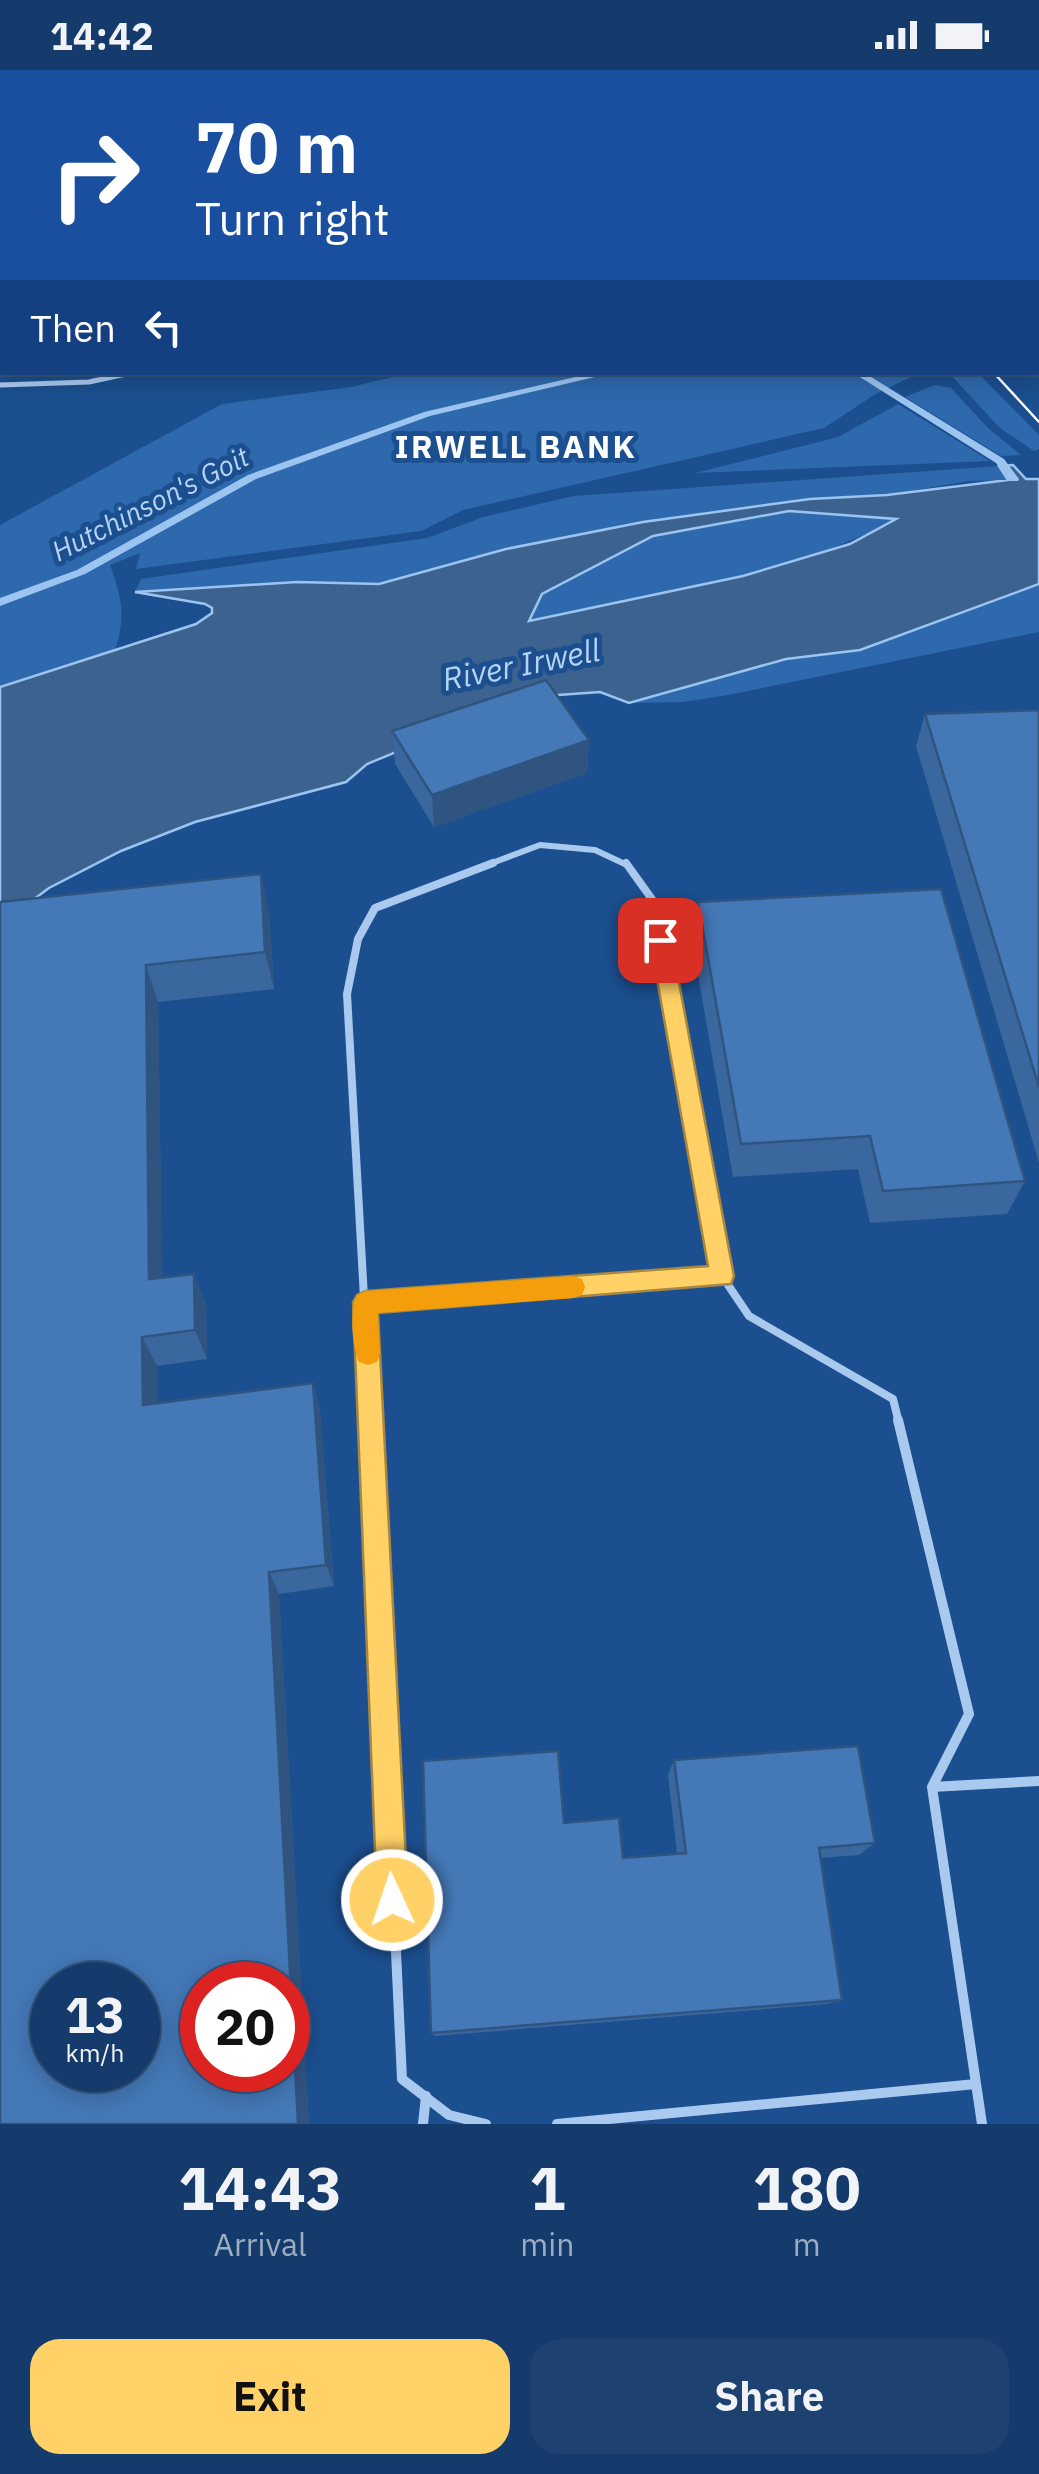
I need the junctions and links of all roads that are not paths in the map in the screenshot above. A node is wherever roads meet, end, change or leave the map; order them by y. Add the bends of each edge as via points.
1 (121, 375) edge
2 (0, 385) edge
3 (722, 1276) junction
4 (366, 1302) junction
5 (1039, 1781) edge
6 (932, 1787) junction
7 (976, 2084) junction
8 (426, 2096) junction
9 (423, 2124) edge
10 (486, 2124) edge
11 (557, 2124) edge
12 (982, 2124) edge

1 - 2 lane
3 - 4 lane
3 - 4 lane via 654,902 625,862 595,850 540,845 375,908 358,939 346,994
3 - 6 lane via 749,1316 893,1399 969,1714
4 - 8 lane via 402,2078
5 - 6 lane
6 - 7 lane
7 - 11 lane
7 - 12 lane
8 - 9 lane
8 - 10 lane via 449,2115

